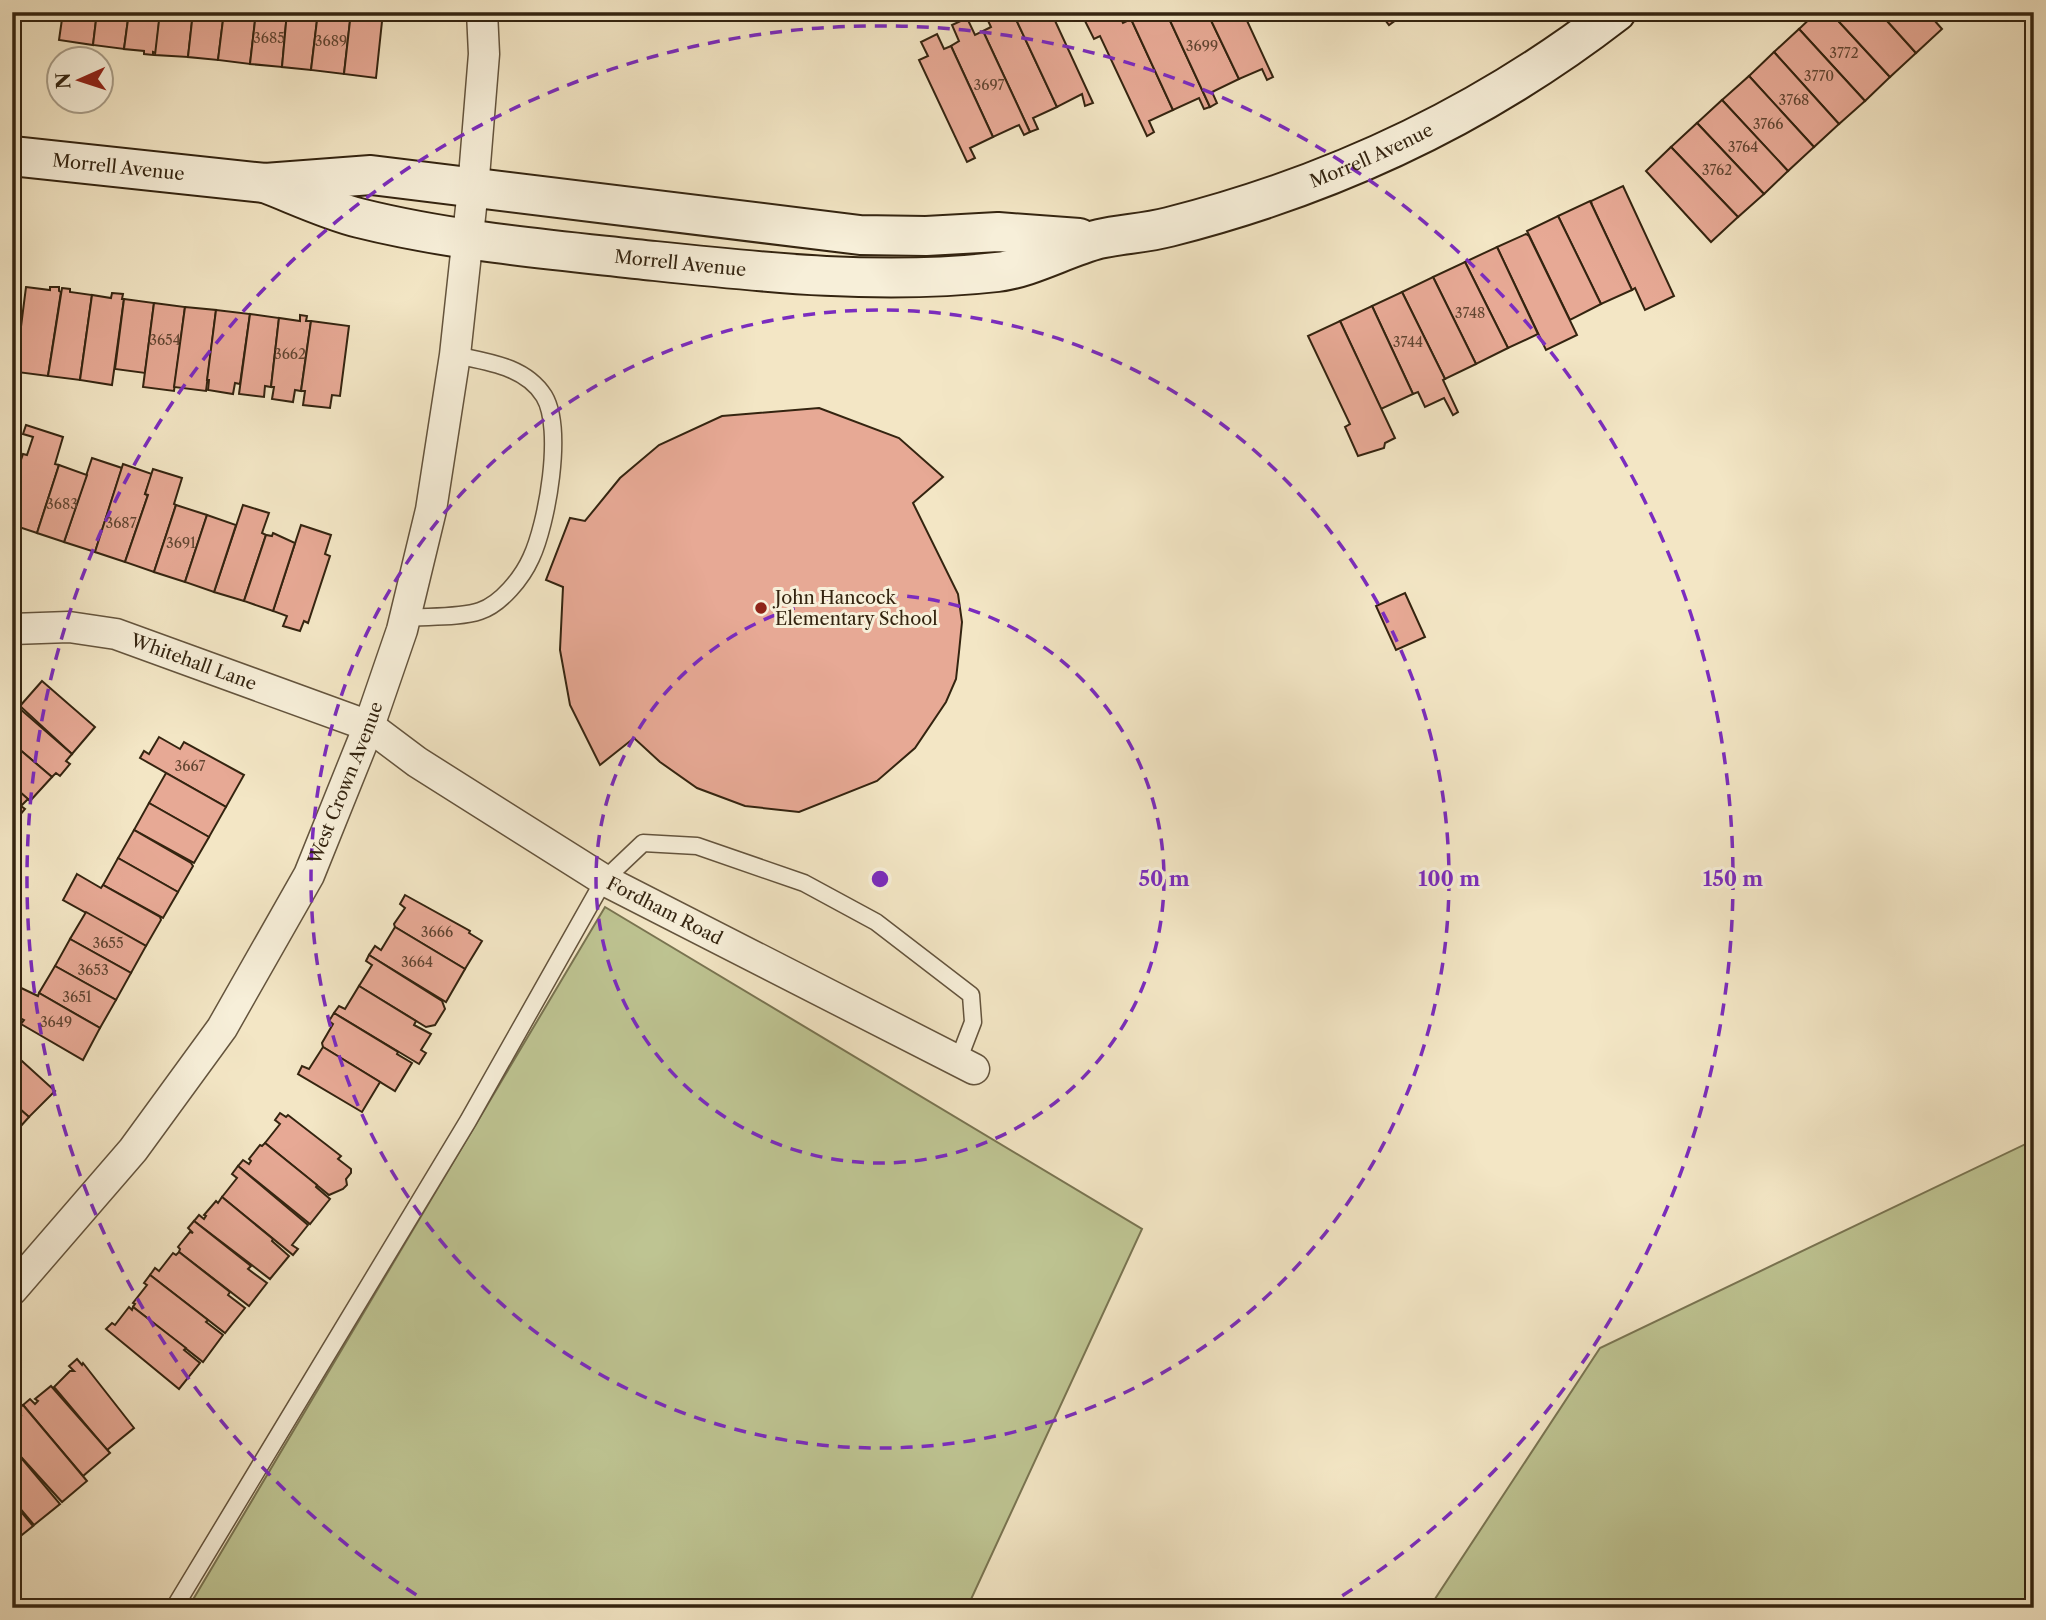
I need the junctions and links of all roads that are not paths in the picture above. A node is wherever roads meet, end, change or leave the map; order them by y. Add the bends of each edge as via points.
1 (482, 12) edge
2 (1616, 12) edge
3 (12, 156) edge
4 (265, 183) junction
5 (472, 189) junction
6 (467, 238) junction
7 (1098, 239) junction
8 (455, 355) junction
9 (405, 618) junction
10 (12, 629) edge
11 (369, 726) junction
12 (604, 880) junction
13 (966, 1065) joint
14 (12, 1290) edge
15 (174, 1608) edge

1 - 5 street, West Crown Avenue via 484,54
2 - 7 street, Morrell Avenue via 1499,93 1374,158 1297,188 1167,228
3 - 4 street, Morrell Avenue
4 - 5 street, Morrell Avenue via 371,176
4 - 6 street, Morrell Avenue via 356,218
5 - 6 street, West Crown Avenue
5 - 7 street, Morrell Avenue via 860,235 998,232
6 - 7 street, Morrell Avenue via 744,271 906,278 1002,272
6 - 8 street, West Crown Avenue
8 - 9 street, West Crown Avenue via 431,510
8 - 9 lane via 525,376 544,397 554,433 546,504 532,557 518,580 492,605 469,613
9 - 11 street, West Crown Avenue
10 - 11 street, Whitehall Lane via 69,626 116,634
11 - 12 street, Fordham Road via 416,762
11 - 14 street, West Crown Avenue via 309,875 222,1028 134,1150
12 - 13 street, Fordham Road
12 - 13 lane via 643,843 697,846 804,883 876,922 971,995 973,1022
12 - 15 lane via 468,1121

